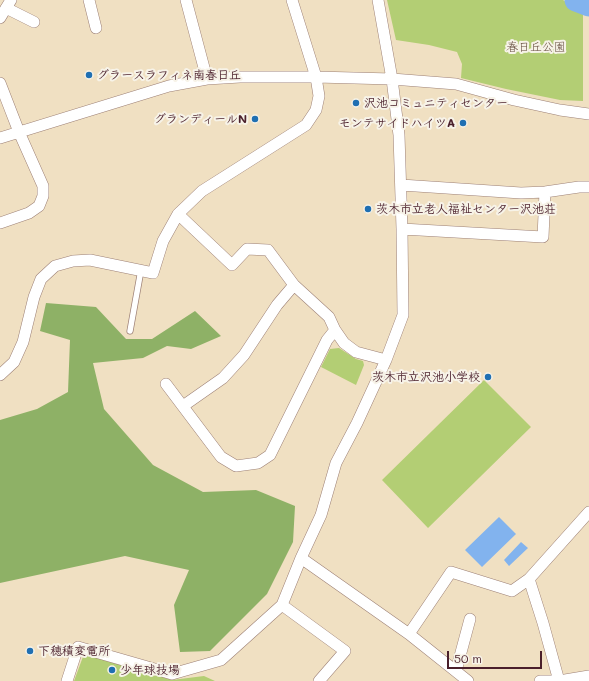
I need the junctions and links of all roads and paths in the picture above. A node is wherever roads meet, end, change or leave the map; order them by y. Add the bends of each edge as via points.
1 (89, 0) edge
2 (186, 0) edge
3 (292, 0) edge
4 (378, 0) edge
5 (8, 4) edge
6 (0, 18) edge
7 (34, 22) dead end
8 (96, 28) dead end
9 (207, 78) junction
10 (316, 78) junction
11 (392, 79) junction
12 (0, 83) edge
13 (589, 114) edge
14 (19, 132) junction
15 (0, 138) edge
16 (401, 185) junction
17 (589, 187) edge
18 (545, 192) junction
19 (178, 214) junction
20 (0, 223) edge
21 (402, 229) junction
22 (141, 270) junction
23 (294, 285) junction
24 (334, 330) junction
25 (130, 331) dead end
26 (386, 360) junction
27 (0, 375) edge
28 (166, 384) dead end
29 (183, 406) junction
30 (589, 512) edge
31 (301, 558) junction
32 (529, 579) junction
33 (282, 605) junction
34 (470, 619) dead end
35 (409, 634) junction
36 (456, 671) junction
37 (589, 676) edge
38 (67, 681) edge
39 (319, 681) edge
40 (468, 681) edge
41 (540, 681) edge
42 (558, 681) edge

1 - 8 street
2 - 9 street
3 - 10 street
4 - 11 street
5 - 6 street
5 - 7 street
9 - 10 street
9 - 14 street via 169,86
10 - 11 street
10 - 19 street via 319,96 316,110 306,125 202,190
11 - 13 street via 456,84 522,102
11 - 16 street via 399,135
12 - 14 street
14 - 15 street
14 - 20 street via 43,186 43,196 38,206 29,213
16 - 18 street via 521,193
16 - 21 street
17 - 18 street
18 - 21 street via 542,237
19 - 22 street via 163,241 154,273
19 - 23 street via 232,265 246,249 268,250
21 - 26 street via 403,314
22 - 25 lane
22 - 27 street via 90,260 55,266 41,279 23,342 14,362
23 - 24 street via 329,317
23 - 29 street via 277,305 244,355 223,378
24 - 26 street via 344,343 356,352
24 - 29 street via 270,455 258,463 236,466 221,457
26 - 31 street via 336,463 321,515
28 - 29 street
30 - 32 street
31 - 33 street
31 - 35 street
32 - 35 street via 512,592 451,572
32 - 42 street
33 - 38 street via 221,660 172,674 78,647
33 - 39 street via 345,652
34 - 36 street
35 - 36 street
36 - 40 street
37 - 42 street
41 - 42 street

